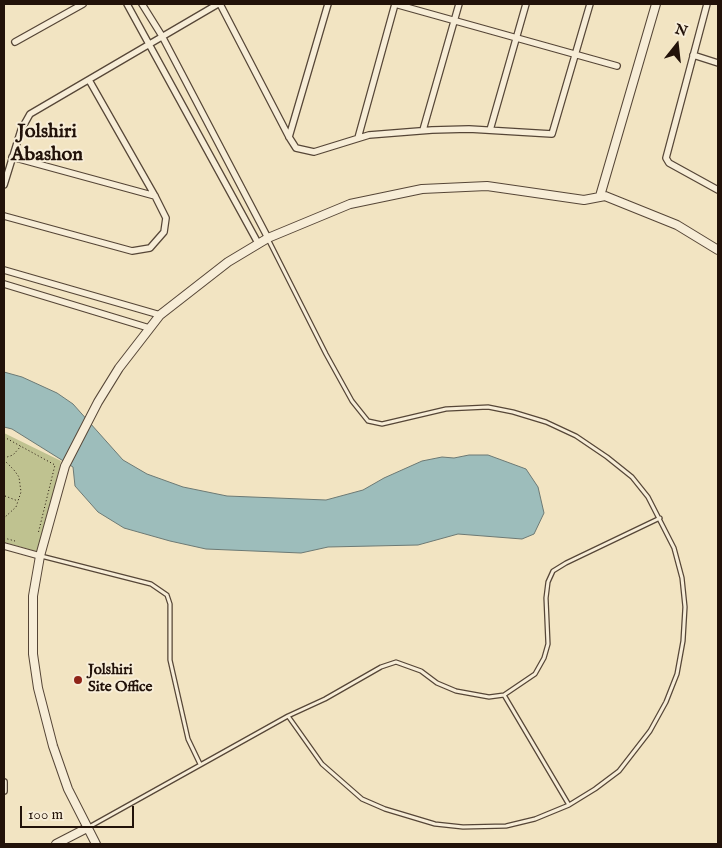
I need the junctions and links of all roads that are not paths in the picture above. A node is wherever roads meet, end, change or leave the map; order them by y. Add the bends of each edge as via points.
1 (83, 4) edge
2 (127, 4) edge
3 (142, 4) edge
4 (219, 4) edge
5 (328, 4) edge
6 (395, 4) edge
7 (459, 4) edge
8 (526, 4) edge
9 (590, 4) edge
10 (656, 4) edge
11 (708, 4) edge
12 (453, 22) junction
13 (162, 36) junction
14 (516, 39) junction
15 (15, 42) dead end
16 (149, 43) junction
17 (575, 55) junction
18 (693, 55) junction
19 (718, 63) edge
20 (617, 66) dead end
21 (89, 80) junction
22 (423, 130) junction
23 (490, 130) junction
24 (289, 137) junction
25 (358, 138) junction
26 (12, 157) junction
27 (4, 185) edge
28 (718, 190) edge
29 (155, 196) junction
30 (600, 196) junction
31 (4, 216) edge
32 (268, 238) junction
33 (258, 243) junction
34 (718, 250) edge
35 (4, 270) edge
36 (4, 284) edge
37 (160, 315) junction
38 (149, 328) junction
39 (660, 518) junction
40 (4, 546) edge
41 (40, 556) junction
42 (504, 695) junction
43 (288, 716) junction
44 (200, 764) junction
45 (4, 782) edge
46 (4, 791) edge
47 (569, 805) junction
48 (87, 828) junction
49 (56, 844) edge
50 (96, 844) edge

1 - 15 street
2 - 16 street
3 - 13 street
4 - 13 street
4 - 24 street
5 - 24 street
6 - 12 street
6 - 25 street
7 - 12 street
8 - 14 street
9 - 17 street
10 - 30 street
11 - 18 street
12 - 14 street
12 - 22 street
13 - 16 street
13 - 32 street
14 - 17 street
14 - 23 street
16 - 21 street
16 - 33 street
17 - 20 street
17 - 23 street via 552,134
18 - 19 street
18 - 28 street via 666,161
21 - 26 street via 30,114
21 - 29 street
22 - 23 street
22 - 25 street
24 - 25 street via 296,148 314,152
26 - 27 street
26 - 29 street
29 - 31 street via 167,226 156,243 140,250 123,250
30 - 32 street via 584,200 487,186 422,189 350,204
30 - 34 street via 677,225
32 - 33 street
32 - 39 lane via 326,354 352,401 368,421 382,424 429,412 474,407 513,412 546,422 584,441 632,477
33 - 37 street
35 - 37 street
36 - 38 street
37 - 38 street
38 - 41 street via 90,416 65,466
39 - 42 lane via 553,571 546,598 548,644 544,658 535,674
39 - 47 lane via 674,548 685,607 676,674 666,702 632,757 619,771
40 - 41 street
41 - 44 lane via 152,584 167,595 170,604 170,660 188,739
41 - 48 street via 32,613 38,688 58,762
42 - 43 lane via 489,697 456,691 396,662
42 - 47 lane
43 - 44 lane
43 - 47 lane via 322,764 362,799 410,818 435,824 487,828 535,819
44 - 48 lane
45 - 46 street
48 - 49 street
48 - 50 street

